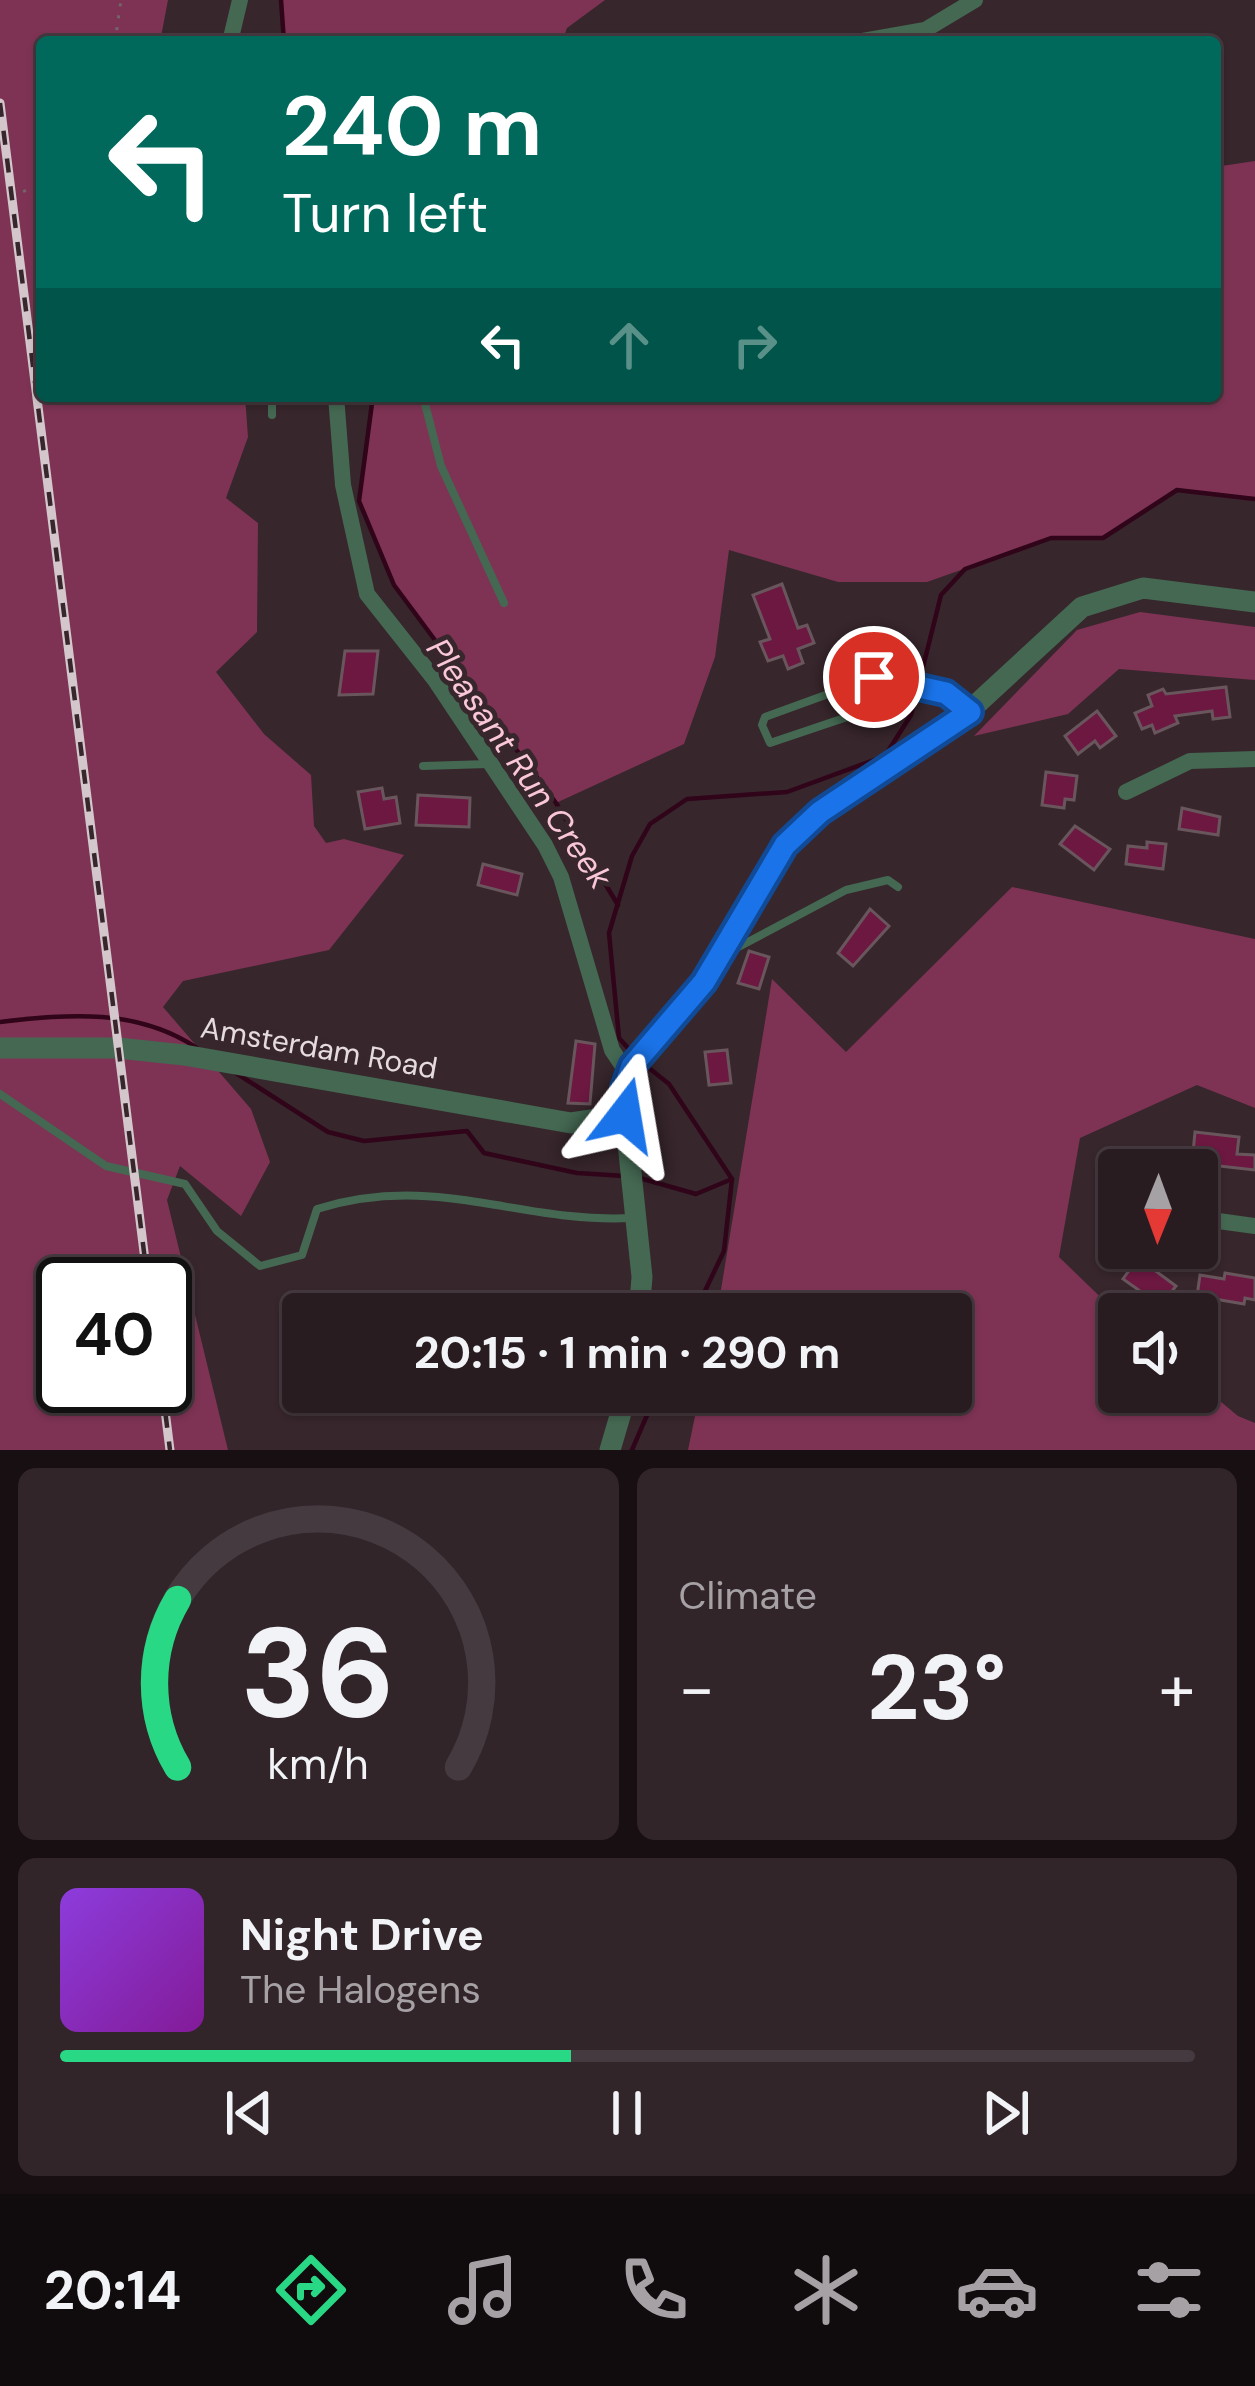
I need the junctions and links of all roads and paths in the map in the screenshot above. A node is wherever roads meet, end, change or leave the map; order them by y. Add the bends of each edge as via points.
1 (121, 0) edge
2 (239, 0) edge
3 (975, 0) edge
4 (116, 36) edge
5 (231, 36) edge
6 (891, 36) edge
7 (36, 186) edge
8 (12, 196) dead end
9 (272, 402) edge
10 (336, 402) edge
11 (425, 402) edge
12 (272, 415) dead end
13 (1255, 602) edge
14 (504, 604) dead end
15 (900, 684) junction
16 (970, 712) junction
17 (1255, 759) edge
18 (490, 764) junction
19 (422, 766) dead end
20 (1126, 792) dead end
21 (898, 887) dead end
22 (722, 954) junction
23 (0, 1048) edge
24 (630, 1070) junction
25 (0, 1094) edge
26 (625, 1115) junction
27 (638, 1217) junction
28 (1218, 1221) edge
29 (1255, 1226) edge
30 (639, 1293) edge
31 (621, 1413) edge
32 (610, 1450) edge

1 - 4 path
2 - 5 street
3 - 6 street via 926,30
7 - 8 path
9 - 12 lane
10 - 18 street via 343,485 367,594
11 - 14 lane via 441,466
13 - 16 street via 1143,588 1102,599 1064,619
15 - 15 lane via 874,677 765,717 762,725 778,744 865,711
15 - 16 lane via 946,693
16 - 22 street via 803,825
17 - 20 street via 1190,761
18 - 19 lane
18 - 24 street via 561,877 612,1050
21 - 22 lane via 888,880 846,890
22 - 24 street
23 - 26 street, Amsterdam Road via 184,1055 571,1123
24 - 26 street
25 - 27 lane via 106,1166 185,1184 217,1231 260,1266 302,1256 317,1209 398,1194
26 - 27 street
27 - 30 street
28 - 29 street
31 - 32 street

